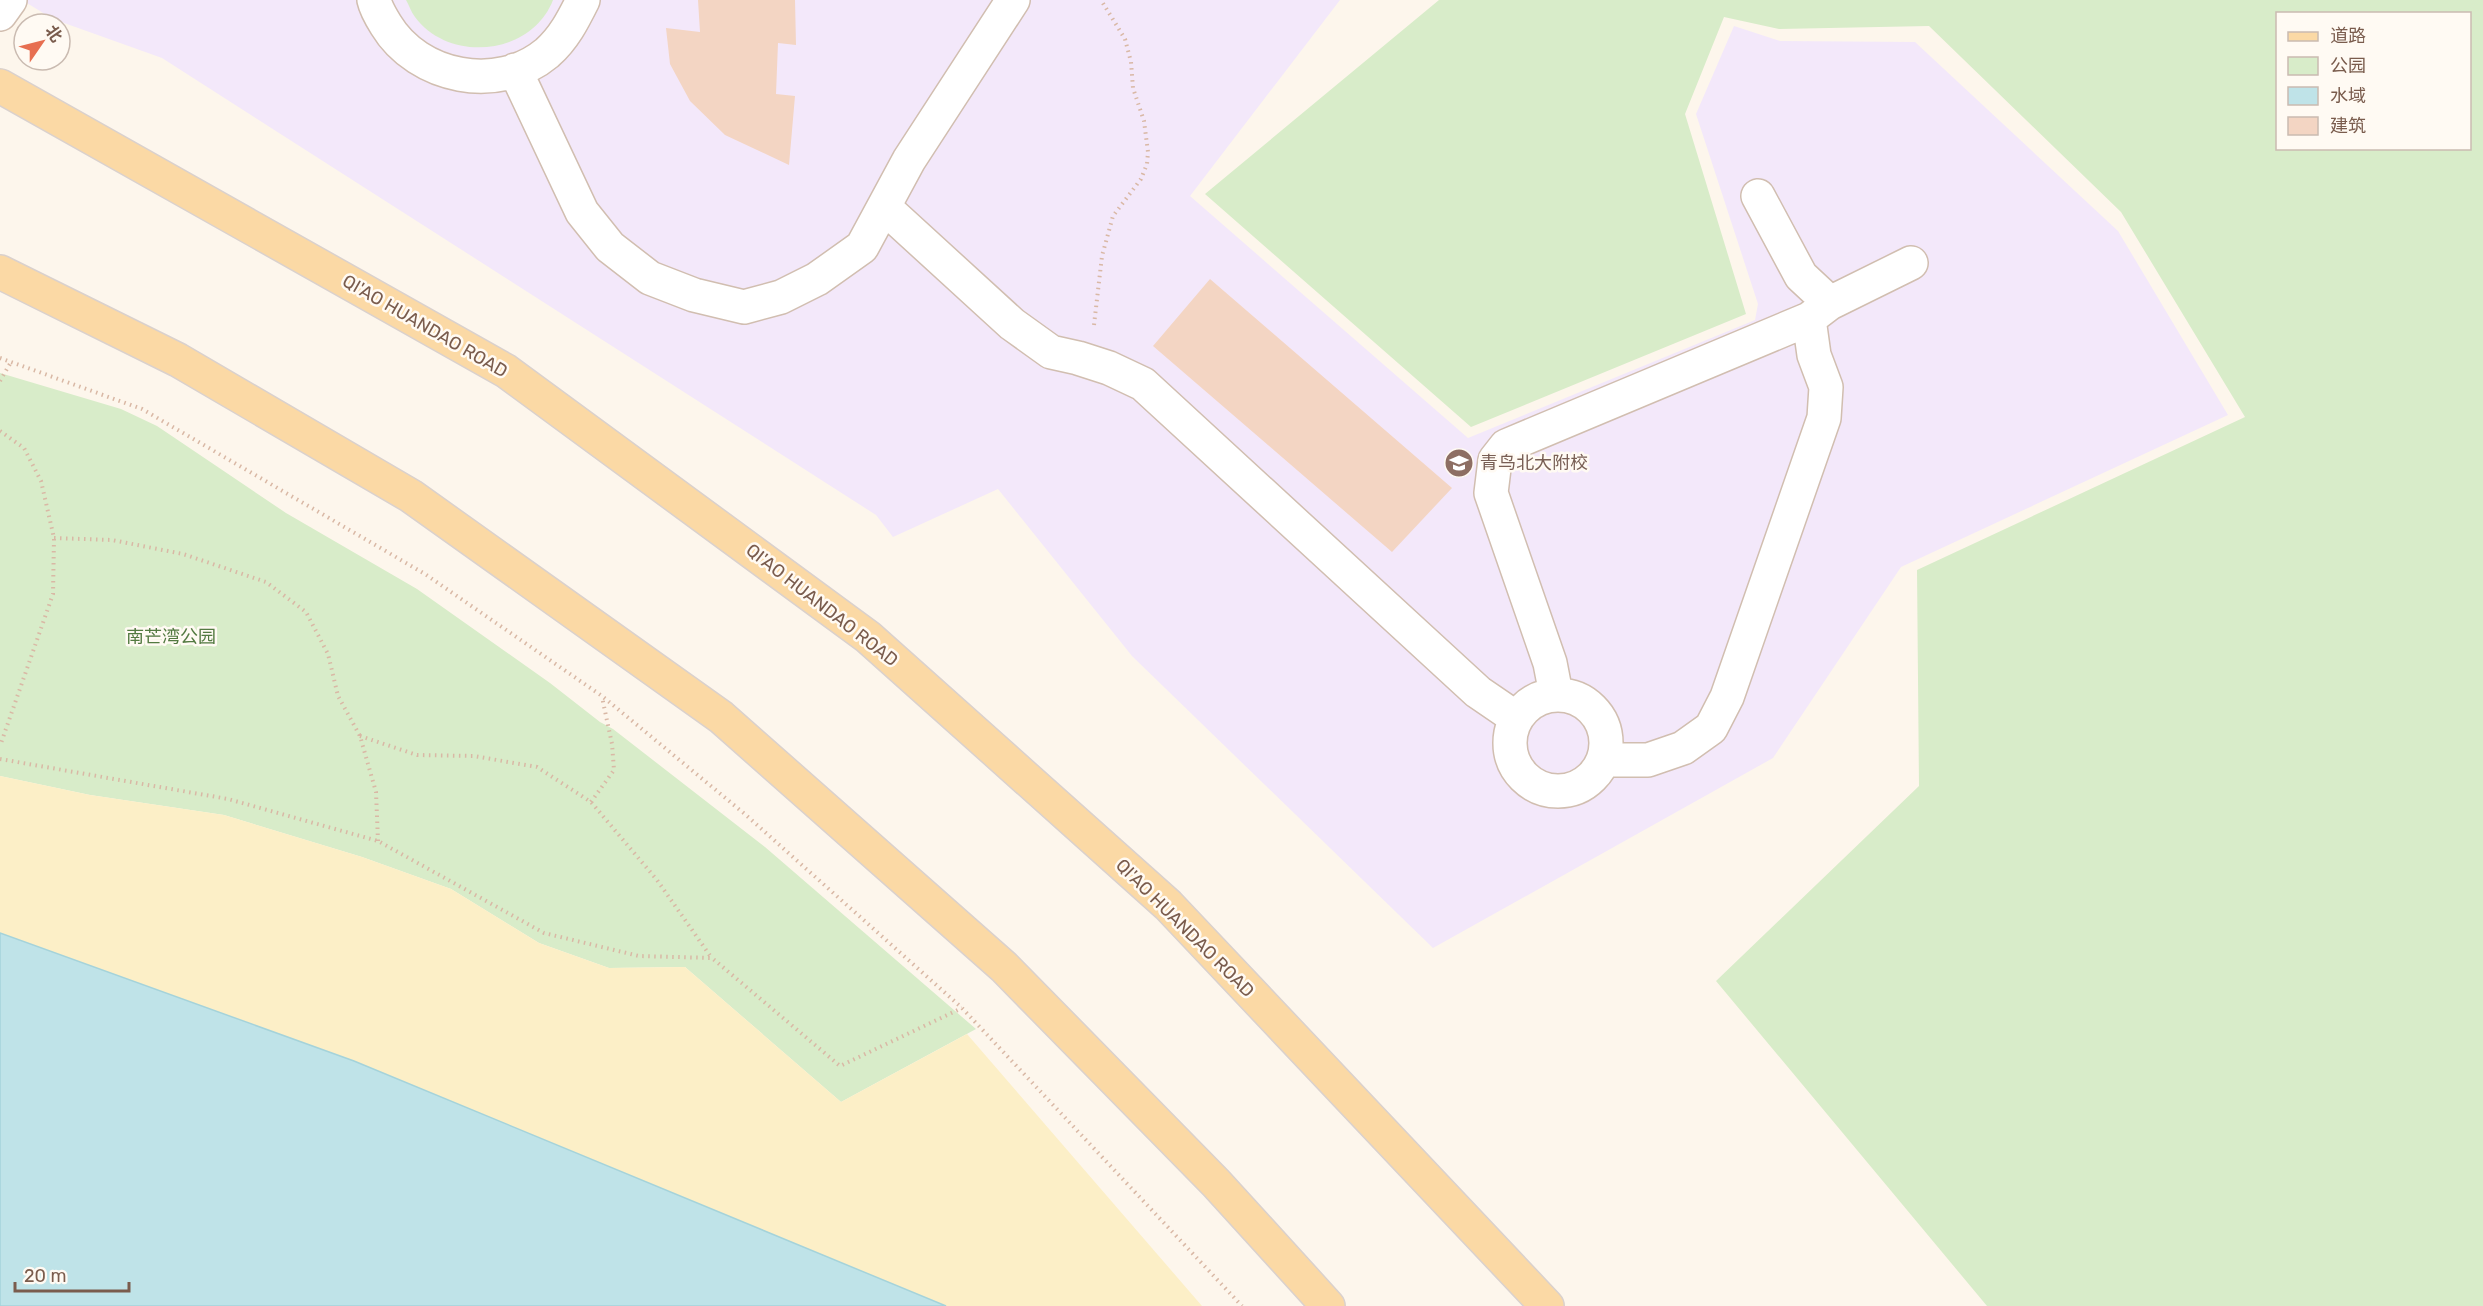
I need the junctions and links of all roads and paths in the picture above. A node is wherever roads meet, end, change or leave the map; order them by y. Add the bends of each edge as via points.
1 (10, 0) edge
2 (374, 0) edge
3 (583, 0) edge
4 (1013, 0) edge
5 (1101, 0) edge
6 (0, 14) edge
7 (515, 70) junction
8 (0, 86) edge
9 (1758, 196) dead end
10 (884, 207) junction
11 (1911, 263) dead end
12 (0, 272) edge
13 (1820, 311) junction
14 (0, 358) edge
15 (1078, 358) junction
16 (11, 363) junction
17 (0, 381) edge
18 (0, 431) edge
19 (54, 538) junction
20 (1556, 694) junction
21 (602, 696) junction
22 (1516, 718) junction
23 (360, 736) junction
24 (0, 746) edge
25 (0, 759) edge
26 (1604, 760) junction
27 (591, 802) junction
28 (378, 841) junction
29 (712, 958) junction
30 (962, 1008) junction
31 (1242, 1306) edge
32 (1328, 1306) edge
33 (1547, 1306) edge

1 - 6 lane
2 - 7 lane via 392,36 417,58 448,72 482,77
3 - 7 lane via 570,28 546,54
4 - 10 lane via 909,160
5 - 15 path via 1125,39 1148,152 1141,179 1113,216 1102,256 1094,328
7 - 10 lane via 582,212 610,247 650,278 694,296 744,307 781,297 817,279 862,247
8 - 33 main road, QI'AO HUANDAO ROAD via 506,371 868,637 1168,905
9 - 13 lane
10 - 15 lane via 1012,324 1051,352
11 - 13 lane
12 - 32 main road via 178,360 411,496 721,717 1004,967 1216,1183
13 - 20 lane via 1506,446 1495,460 1491,493 1550,663
13 - 26 lane via 1814,355 1826,387 1824,418 1727,697 1711,728 1683,748 1648,760
14 - 16 path
15 - 22 lane via 1143,384 1478,692
16 - 17 path
16 - 21 path via 142,409 425,574
18 - 19 path via 24,448 37,473
19 - 23 path via 112,540 183,554 266,582 306,612 328,654 338,696
19 - 24 path via 53,594
20 - 22 lane via 1540,697
20 - 26 lane via 1587,703 1598,715 1605,729
21 - 27 path via 614,770
21 - 30 path via 746,815
22 - 26 lane via 1511,734 1515,766 1539,787 1570,790 1596,774
23 - 27 path via 417,755 474,756 537,767
23 - 28 path via 376,792
25 - 28 path via 228,800
27 - 29 path via 657,880
28 - 29 path via 544,933 639,956
29 - 30 path via 840,1066
30 - 31 path

